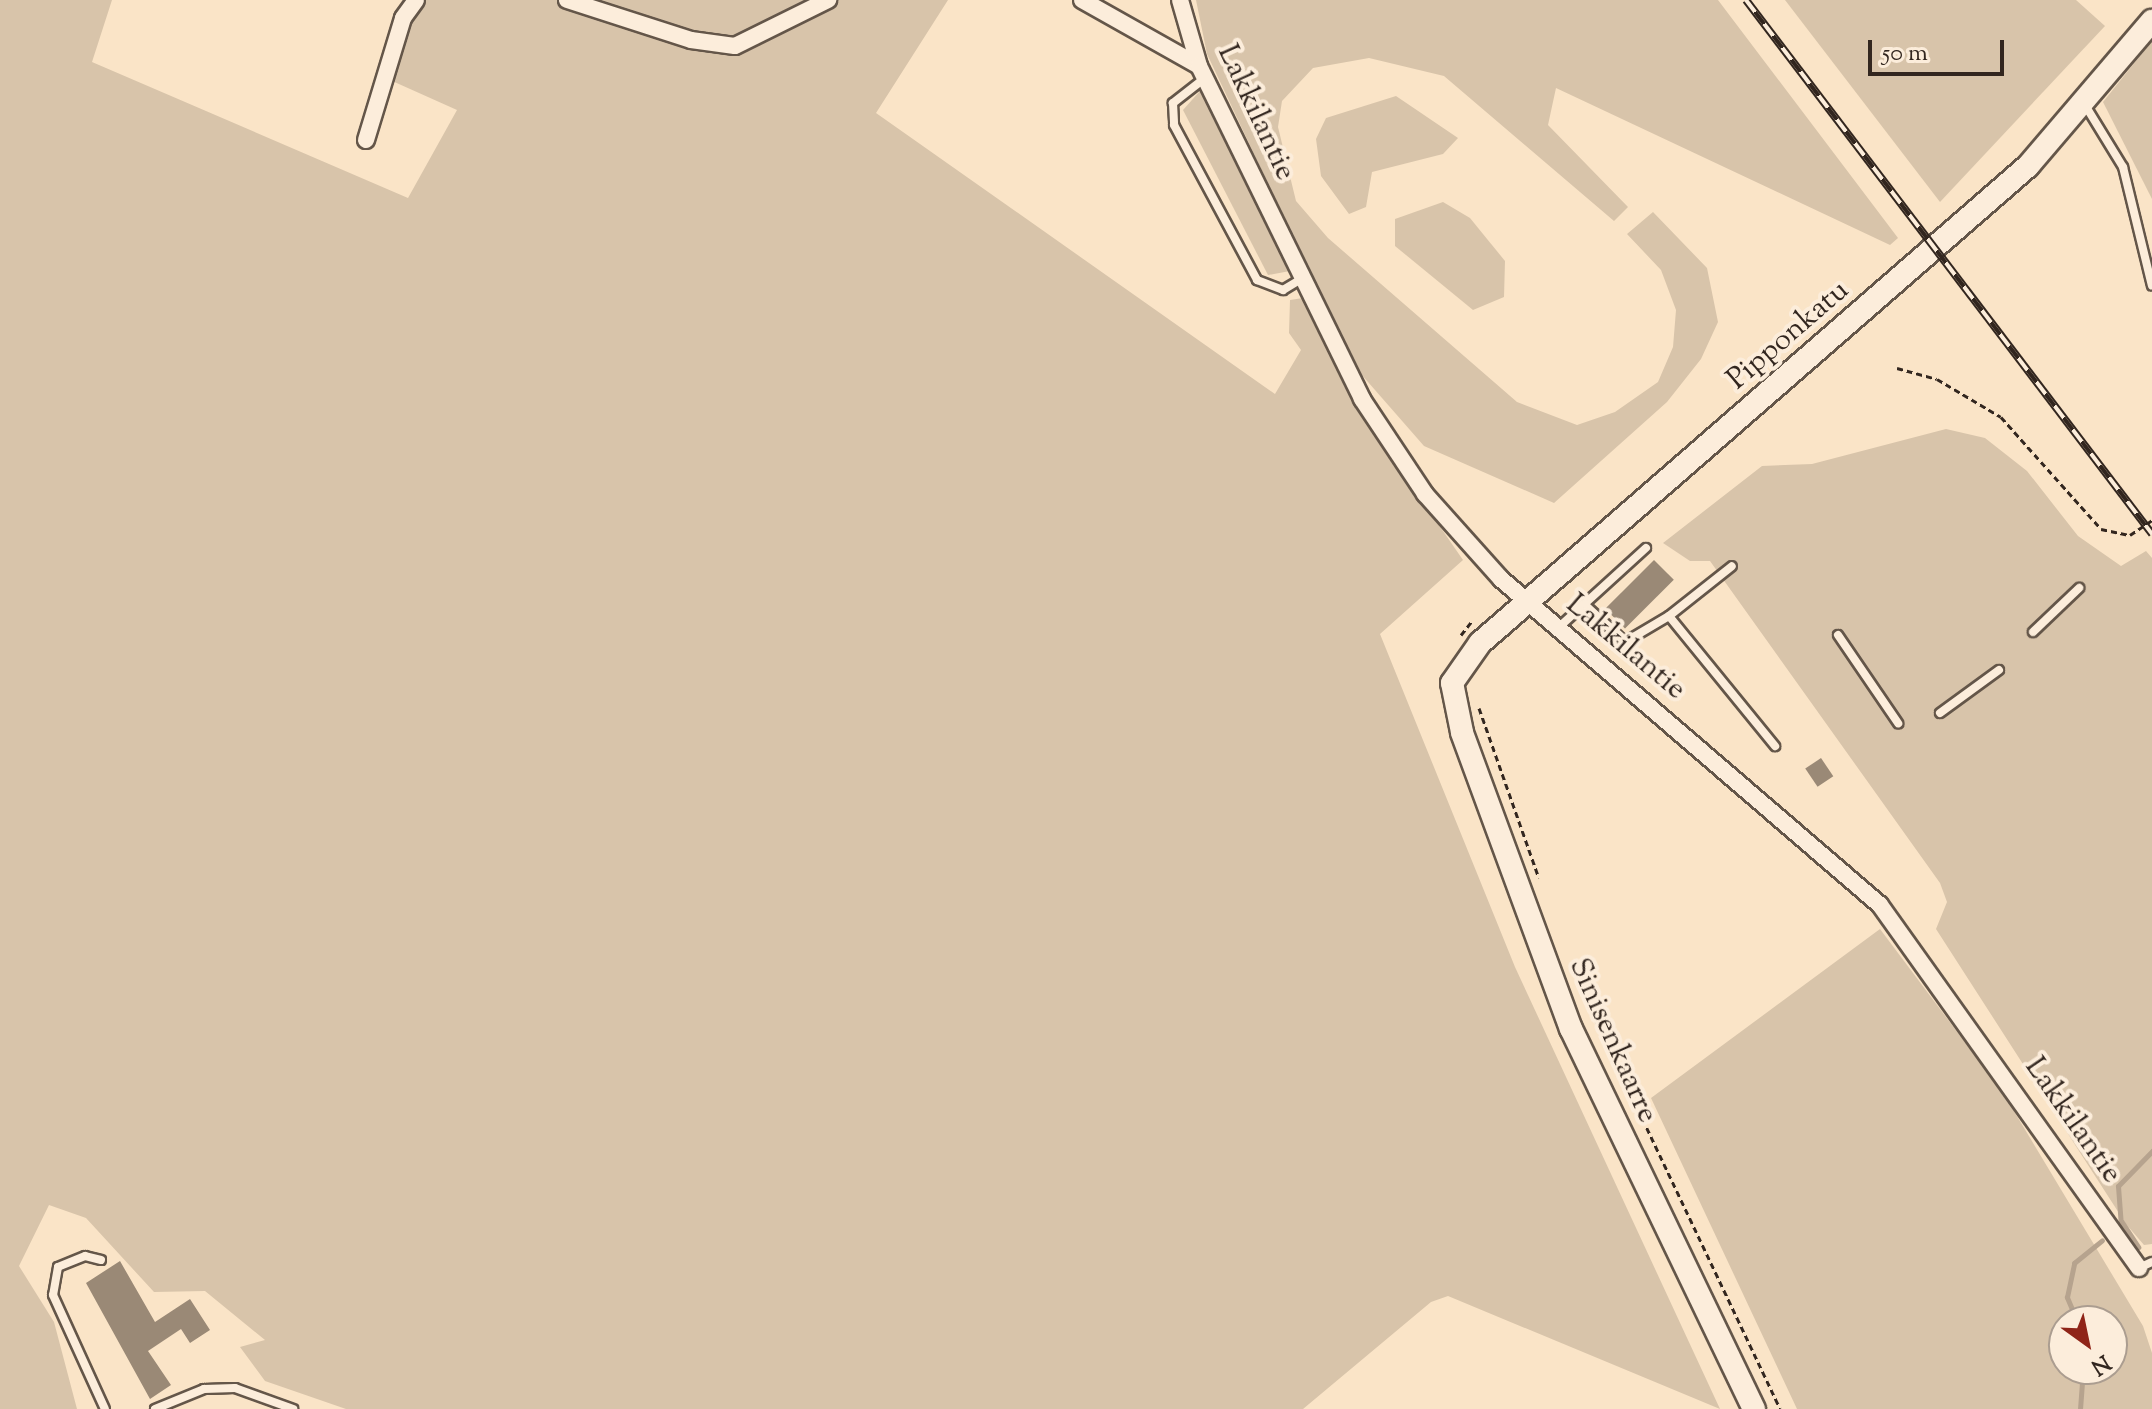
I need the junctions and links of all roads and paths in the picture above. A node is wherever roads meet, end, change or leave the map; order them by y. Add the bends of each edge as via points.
1 (416, 0) edge
2 (567, 0) edge
3 (828, 0) edge
4 (1082, 0) edge
5 (1180, 0) edge
6 (2152, 21) edge
7 (1202, 72) junction
8 (2085, 105) junction
9 (366, 140) dead end
10 (1303, 278) junction
11 (2152, 286) edge
12 (1897, 368) dead end
13 (2152, 520) edge
14 (1646, 548) dead end
15 (1732, 566) dead end
16 (2079, 588) dead end
17 (1528, 602) junction
18 (1584, 604) junction
19 (1669, 616) junction
20 (1558, 628) junction
21 (2033, 632) dead end
22 (1838, 635) dead end
23 (1999, 670) dead end
24 (1452, 683) joint
25 (1940, 713) dead end
26 (1898, 723) dead end
27 (1775, 746) dead end
28 (101, 1260) dead end
29 (2146, 1265) edge
30 (105, 1409) edge
31 (155, 1409) edge
32 (293, 1409) edge
33 (1754, 1409) edge

1 - 9 street via 403,18
2 - 3 street via 691,40 735,46
4 - 7 street
5 - 7 street, Lakkilantie
6 - 8 street, Pipponkatu
7 - 10 street, Lakkilantie
7 - 10 lane via 1173,103 1174,125 1257,280 1283,290
8 - 11 lane via 2123,167
8 - 17 street, Pipponkatu via 1975,215
10 - 17 street, Lakkilantie via 1362,399 1425,494
12 - 13 path via 1937,379 2001,417 2101,529 2130,535
14 - 18 lane
15 - 19 lane
16 - 21 lane
17 - 20 street, Lakkilantie
17 - 24 street, Pipponkatu via 1467,656
18 - 19 lane via 1625,642
18 - 20 lane
19 - 27 lane
20 - 29 street, Lakkilantie via 1880,905
22 - 26 lane
23 - 25 lane
24 - 33 street, Sinisenkaarre via 1467,746 1571,1029
28 - 30 lane via 85,1256 58,1267 53,1295
31 - 32 lane via 204,1389 235,1388

